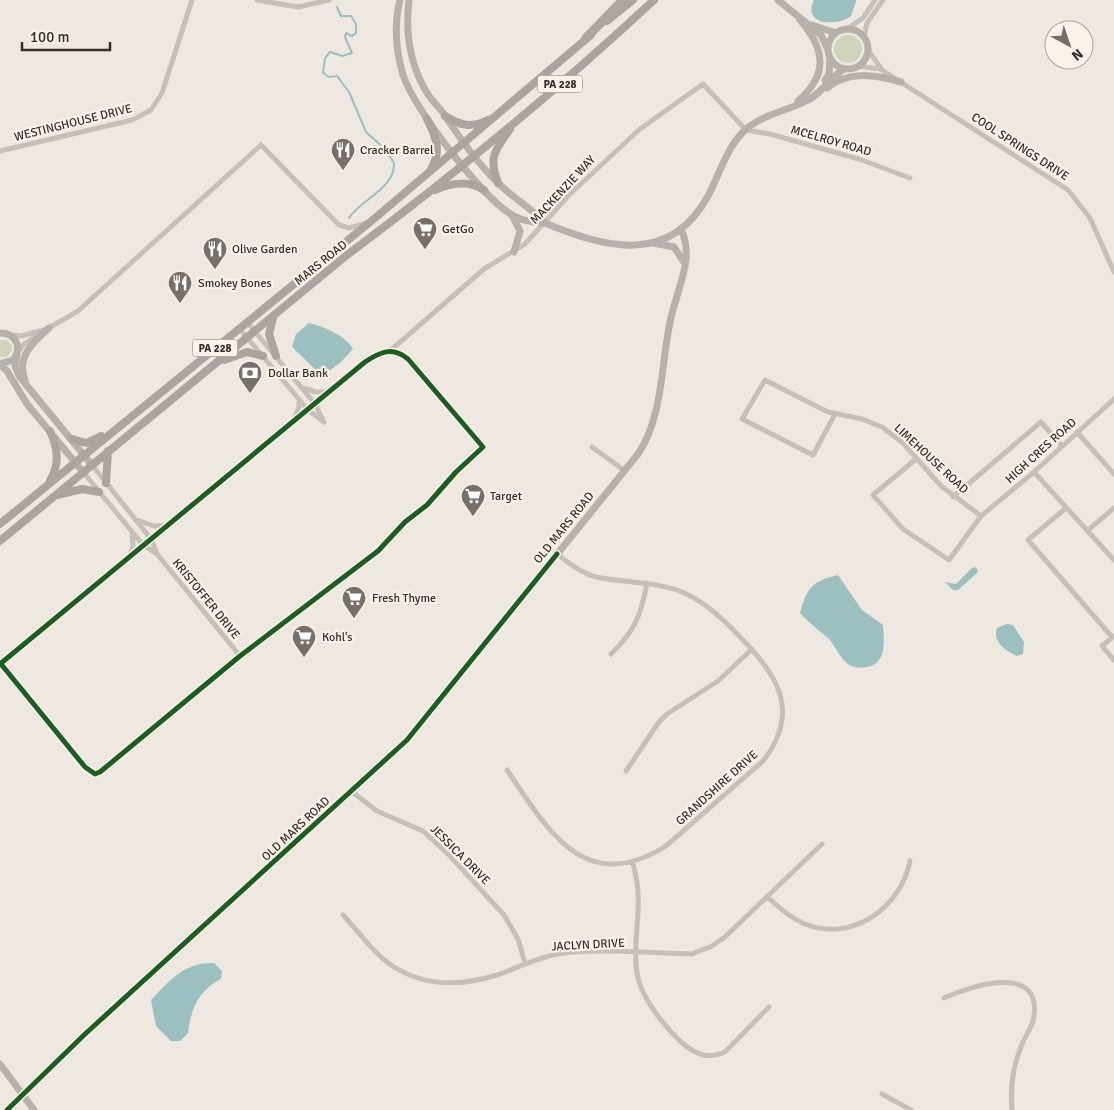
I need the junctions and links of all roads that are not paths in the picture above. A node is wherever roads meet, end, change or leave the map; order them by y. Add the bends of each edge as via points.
1 (192, 0) edge
2 (257, 0) edge
3 (329, 0) edge
4 (400, 0) edge
5 (409, 0) edge
6 (623, 0) edge
7 (633, 0) edge
8 (654, 0) edge
9 (778, 0) edge
10 (875, 0) edge
11 (883, 0) edge
12 (800, 20) junction
13 (847, 29) junction
14 (836, 33) junction
15 (864, 37) junction
16 (586, 38) junction
17 (827, 49) junction
18 (868, 50) junction
19 (830, 59) junction
20 (858, 66) junction
21 (844, 69) junction
22 (882, 70) junction
23 (901, 82) junction
24 (795, 105) junction
25 (498, 114) junction
26 (445, 116) junction
27 (427, 119) junction
28 (516, 120) junction
29 (746, 130) junction
30 (464, 143) junction
31 (0, 151) edge
32 (453, 152) junction
33 (473, 155) junction
34 (462, 164) junction
35 (429, 172) junction
36 (910, 178) dead end
37 (498, 183) junction
38 (484, 190) junction
39 (426, 194) junction
40 (512, 214) junction
41 (375, 218) junction
42 (545, 223) junction
43 (681, 229) junction
44 (651, 243) junction
45 (514, 252) junction
46 (685, 264) junction
47 (1114, 272) edge
48 (274, 315) junction
49 (247, 322) junction
50 (0, 327) edge
51 (50, 328) junction
52 (239, 328) junction
53 (255, 332) junction
54 (6, 334) edge
55 (248, 338) junction
56 (391, 350) junction
57 (18, 354) junction
58 (263, 356) junction
59 (276, 356) junction
60 (218, 363) junction
61 (0, 364) edge
62 (27, 385) junction
63 (301, 387) junction
64 (331, 390) junction
65 (161, 393) junction
66 (299, 399) junction
67 (1114, 399) edge
68 (315, 404) junction
69 (308, 410) junction
70 (835, 414) junction
71 (292, 423) junction
72 (50, 431) junction
73 (1077, 432) junction
74 (72, 439) junction
75 (1062, 446) junction
76 (592, 447) dead end
77 (108, 451) junction
78 (84, 455) junction
79 (916, 458) junction
80 (75, 462) junction
81 (92, 465) junction
82 (625, 471) junction
83 (83, 472) junction
84 (1034, 472) junction
85 (1114, 474) edge
86 (106, 483) junction
87 (47, 485) junction
88 (100, 492) junction
89 (55, 496) junction
90 (954, 496) junction
91 (1066, 508) junction
92 (1114, 508) edge
93 (981, 516) junction
94 (135, 518) junction
95 (0, 524) edge
96 (170, 524) junction
97 (132, 531) junction
98 (1087, 531) junction
99 (151, 539) junction
100 (0, 541) edge
101 (143, 545) junction
102 (157, 554) junction
103 (557, 554) junction
104 (128, 558) junction
105 (1114, 560) edge
106 (647, 583) junction
107 (1113, 637) edge
108 (752, 649) junction
109 (611, 654) dead end
110 (240, 656) junction
111 (1114, 660) edge
112 (0, 664) edge
113 (507, 770) dead end
114 (626, 771) dead end
115 (351, 791) junction
116 (822, 844) dead end
117 (910, 861) dead end
118 (633, 863) junction
119 (767, 897) junction
120 (343, 915) dead end
121 (637, 953) junction
122 (525, 963) junction
123 (944, 998) dead end
124 (769, 1007) dead end
125 (0, 1064) edge
126 (23, 1094) junction
127 (882, 1094) dead end
128 (8, 1110) edge
129 (34, 1110) edge
130 (911, 1110) edge
131 (1012, 1110) edge

1 - 31 street, WESTINGHOUSE DRIVE via 162,93 146,113 132,120
2 - 3 street via 298,7
4 - 27 street via 397,31 403,74
5 - 26 street via 407,32 413,63 429,96
6 - 16 highway
7 - 16 main road, MARS ROAD / PA 228
8 - 28 main road, MARS ROAD / PA 228
9 - 12 street
10 - 13 street via 863,18
11 - 15 street via 867,23
12 - 14 street
12 - 17 street via 820,36
12 - 24 street via 819,47 820,66 814,84
13 - 14 street
13 - 15 street
14 - 17 street
15 - 18 street
16 - 25 main road, MARS ROAD / PA 228
17 - 19 street
18 - 20 street
18 - 22 street, COOL SPRINGS DRIVE
19 - 21 street
19 - 24 street via 829,74 824,82
20 - 21 street
20 - 22 street, COOL SPRINGS DRIVE
21 - 24 street via 815,94
22 - 23 street, COOL SPRINGS DRIVE
23 - 24 street via 872,75 855,75 832,84 812,100
23 - 47 street, COOL SPRINGS DRIVE via 1068,190 1090,218
24 - 29 street
25 - 26 main road via 468,126
25 - 30 main road, MARS ROAD / PA 228
26 - 30 street
27 - 32 street
27 - 35 main road via 437,148
28 - 33 main road, MARS ROAD / PA 228
28 - 37 main road via 494,152 492,165
29 - 36 street, MCELROY ROAD via 859,159
29 - 42 street, MACKENZIE WAY via 703,84 634,134 569,195
29 - 43 street via 732,148 707,197
30 - 32 main road, MARS ROAD / PA 228
30 - 33 street
32 - 34 street
32 - 35 main road, MARS ROAD / PA 228
33 - 34 main road, MARS ROAD / PA 228
33 - 37 street
34 - 38 street
34 - 39 main road, MARS ROAD / PA 228
35 - 41 main road, MARS ROAD / PA 228
37 - 42 street
38 - 39 main road via 471,184 455,184
38 - 40 street
39 - 48 main road, MARS ROAD / PA 228
40 - 42 street via 531,223
40 - 45 street via 520,231
41 - 49 main road, MARS ROAD / PA 228
41 - 51 street via 353,228 332,220 262,145 78,311
42 - 44 street via 608,244
42 - 45 street, MACKENZIE WAY
43 - 44 street
43 - 46 street, OLD MARS ROAD via 685,238
44 - 46 street via 674,247
45 - 56 street, MACKENZIE WAY via 480,273
46 - 82 street, OLD MARS ROAD via 670,320 650,433
48 - 53 main road, MARS ROAD / PA 228
48 - 59 main road via 269,334
49 - 52 main road, MARS ROAD / PA 228
49 - 53 street
50 - 54 street
51 - 54 street via 20,336
51 - 57 street via 24,344
51 - 62 street via 34,342 23,359 22,372
52 - 55 street
52 - 65 main road, MARS ROAD / PA 228
53 - 55 main road, MARS ROAD / PA 228
53 - 59 street
54 - 57 street via 17,343
55 - 58 street
55 - 60 main road, MARS ROAD / PA 228
56 - 64 street, MACKENZIE WAY via 382,351 365,362
56 - 110 street via 408,359 483,447 378,551
57 - 61 street via 11,362
57 - 62 street via 17,373
58 - 60 main road via 247,352
58 - 66 street
59 - 63 street
60 - 77 main road, MARS ROAD / PA 228
61 - 72 street
62 - 74 street
63 - 64 street via 316,392
63 - 68 street
64 - 68 street, MACKENZIE WAY
65 - 74 main road via 95,440 82,443
65 - 78 main road, MARS ROAD / PA 228
66 - 69 street
66 - 71 street
67 - 73 street, HIGH CRES ROAD
68 - 69 street, MACKENZIE WAY
68 - 69 street via 324,422
69 - 71 street, MACKENZIE WAY
70 - 70 street, LIMEHOUSE ROAD via 765,380 742,420 813,454
70 - 79 street, LIMEHOUSE ROAD via 882,427
71 - 96 street, MACKENZIE WAY
72 - 80 street
72 - 87 main road via 57,448 57,460
73 - 75 street, HIGH CRES ROAD
73 - 85 street
74 - 78 street
75 - 84 street, HIGH CRES ROAD
75 - 90 street via 1041,422
76 - 82 street
77 - 81 main road, MARS ROAD / PA 228
77 - 86 main road
78 - 80 main road, MARS ROAD / PA 228
78 - 81 street
79 - 90 street, LIMEHOUSE ROAD
79 - 93 street, HIGH CRES ROAD via 873,495 903,529 949,560
80 - 83 street
80 - 87 main road, MARS ROAD / PA 228
81 - 83 main road, MARS ROAD / PA 228
81 - 86 street, KRISTOFFER DRIVE
82 - 103 street, OLD MARS ROAD
83 - 88 street, KRISTOFFER DRIVE
83 - 89 main road, MARS ROAD / PA 228
84 - 91 street
84 - 93 street, HIGH CRES ROAD
86 - 94 street, KRISTOFFER DRIVE
87 - 95 main road, MARS ROAD / PA 228
88 - 89 main road via 82,489
88 - 97 street, KRISTOFFER DRIVE
89 - 100 main road, MARS ROAD / PA 228
90 - 93 street, LIMEHOUSE ROAD
91 - 98 street
91 - 107 street via 1028,540
92 - 98 street
94 - 96 street via 154,526
94 - 99 street, KRISTOFFER DRIVE
96 - 99 street, MACKENZIE WAY
97 - 101 street, KRISTOFFER DRIVE
97 - 104 street via 133,546
98 - 105 street
99 - 101 street, MACKENZIE WAY
99 - 102 street, KRISTOFFER DRIVE
101 - 102 street, KRISTOFFER DRIVE
101 - 104 street, MACKENZIE WAY
102 - 110 street, KRISTOFFER DRIVE
103 - 106 street, GRANDSHIRE DRIVE via 583,572 595,576
103 - 115 street, OLD MARS ROAD via 419,727
104 - 112 street, MACKENZIE WAY
106 - 108 street, GRANDSHIRE DRIVE via 671,588 708,607
106 - 109 street via 642,613 625,641
107 - 111 street via 1102,646
108 - 114 street via 718,681 667,714
108 - 118 street, GRANDSHIRE DRIVE via 771,672 781,699 781,727 771,752 680,835 650,856
110 - 112 street via 110,766 95,774
113 - 118 street, GRANDSHIRE DRIVE via 547,828 568,848 598,862
115 - 122 street, JESSICA DRIVE via 377,812 423,831 450,855 504,915 518,938
115 - 126 street, OLD MARS ROAD via 84,1034
116 - 119 street, JACLYN DRIVE
117 - 119 street via 907,878 889,904 871,918 848,926 823,929 806,925
118 - 121 street via 638,894
119 - 121 street, JACLYN DRIVE via 725,937 702,952
120 - 122 street, JACLYN DRIVE via 394,967 430,981 475,981
121 - 122 street, JACLYN DRIVE via 558,954
121 - 124 street via 638,975 643,990 668,1029 698,1054 712,1056 725,1052
123 - 131 street via 969,987 1009,982 1022,985 1030,995 1032,1022 1014,1064 1010,1088
125 - 126 street
126 - 128 street
126 - 129 street
127 - 130 street

